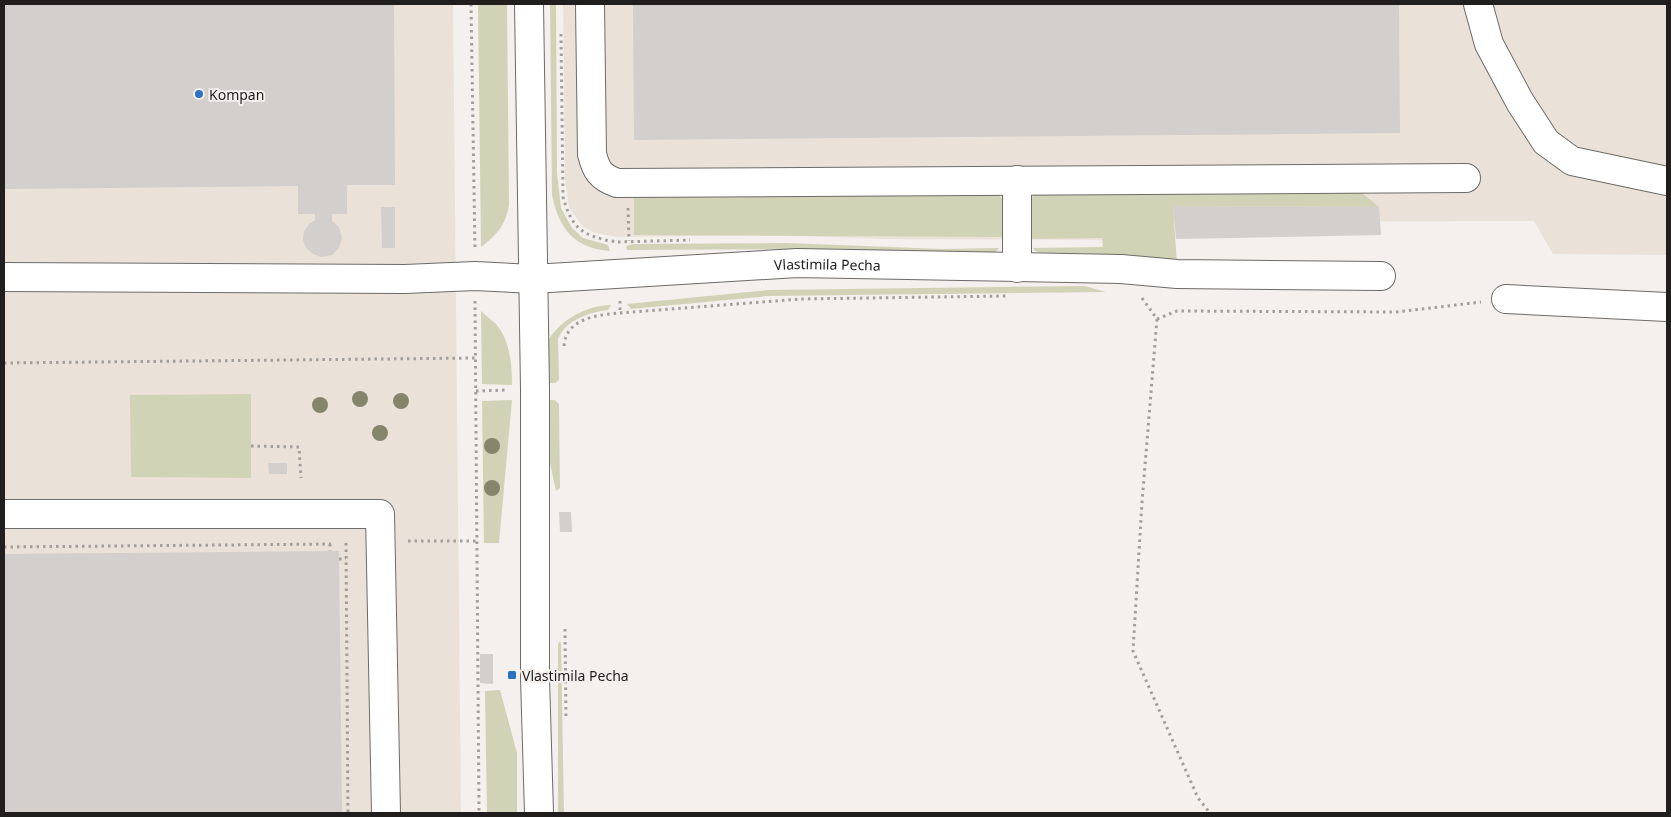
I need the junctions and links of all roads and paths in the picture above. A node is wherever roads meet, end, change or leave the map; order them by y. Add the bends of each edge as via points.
1 (471, 4) edge
2 (529, 4) edge
3 (590, 4) edge
4 (1478, 4) edge
5 (561, 32) dead end
6 (561, 97) dead end
7 (1466, 178) dead end
8 (1017, 180) junction
9 (1667, 181) edge
10 (1016, 268) junction
11 (1121, 269) junction
12 (475, 276) junction
13 (1381, 276) dead end
14 (4, 277) edge
15 (533, 279) junction
16 (1009, 296) dead end
17 (1506, 299) joint
18 (1667, 307) edge
19 (1157, 318) junction
20 (564, 352) dead end
21 (476, 358) junction
22 (4, 363) edge
23 (514, 390) dead end
24 (476, 391) junction
25 (251, 446) dead end
26 (301, 478) dead end
27 (4, 514) edge
28 (407, 541) dead end
29 (477, 541) junction
30 (346, 543) junction
31 (355, 543) dead end
32 (330, 544) junction
33 (4, 547) edge
34 (330, 551) dead end
35 (340, 559) dead end
36 (346, 559) junction
37 (348, 813) edge
38 (386, 813) edge
39 (479, 813) edge
40 (539, 813) edge
41 (1210, 813) edge

1 - 12 path
2 - 15 street
3 - 8 street via 592,154 595,167 608,180 616,183
4 - 9 street via 1489,44 1546,142 1572,161
5 - 6 path
7 - 8 street
8 - 10 street
10 - 11 street, Vlastimila Pecha
10 - 15 street, Vlastimila Pecha via 797,262
11 - 13 street, Vlastimila Pecha via 1177,274
11 - 19 path
12 - 14 street, Vlastimila Pecha via 405,279
12 - 15 street, Vlastimila Pecha
12 - 21 path
15 - 40 street
16 - 20 path via 800,299 601,315 579,322 568,330
17 - 18 street
17 - 19 path via 1396,312 1177,311
19 - 41 path via 1133,651 1198,798
21 - 22 path
21 - 24 path
23 - 24 path
24 - 29 path
25 - 26 path via 299,447
27 - 38 street via 380,514
28 - 29 path
29 - 39 path
30 - 31 path
30 - 32 path
30 - 36 path
32 - 33 path
32 - 34 path
35 - 36 path
36 - 37 path

